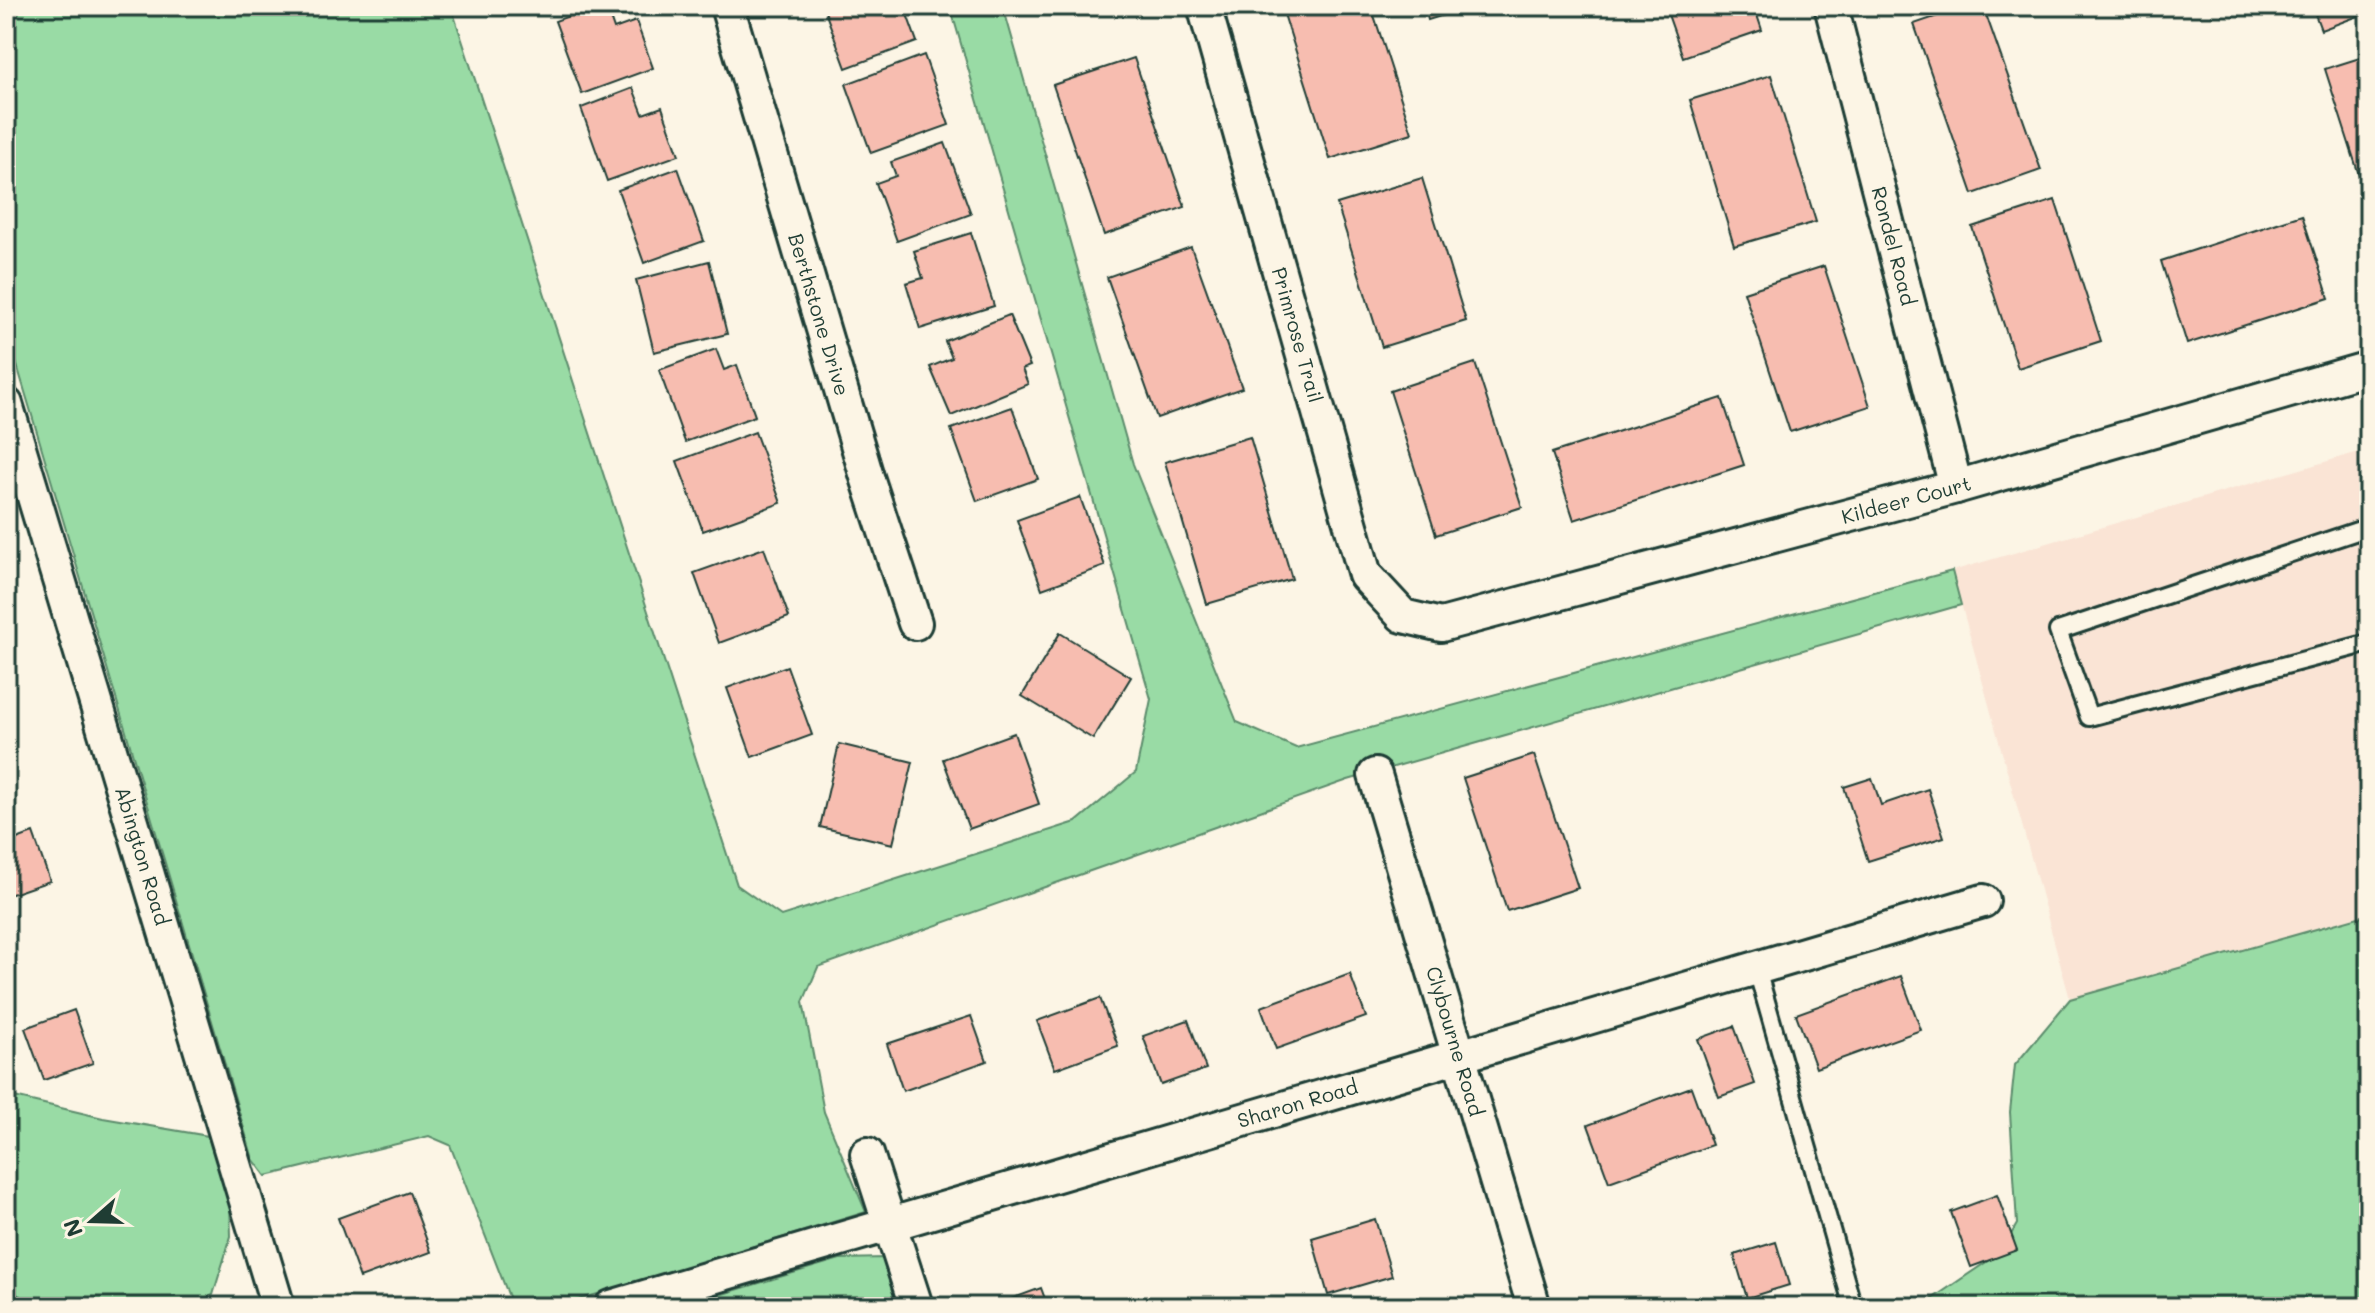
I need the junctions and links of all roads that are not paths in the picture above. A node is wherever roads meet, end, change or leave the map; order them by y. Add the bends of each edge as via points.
1 (727, 6) edge
2 (1204, 6) edge
3 (1831, 6) edge
4 (2369, 368) edge
5 (6, 404) edge
6 (1956, 487) junction
7 (2369, 527) edge
8 (915, 623) dead end
9 (1441, 625) joint
10 (2369, 643) edge
11 (1375, 775) dead end
12 (1983, 901) dead end
13 (1757, 970) junction
14 (1459, 1056) junction
15 (867, 1154) dead end
16 (889, 1224) junction
17 (916, 1306) edge
18 (278, 1307) edge
19 (611, 1307) edge
20 (1534, 1307) edge
21 (1853, 1307) edge

1 - 8 street, Berthstone Drive
2 - 9 street, Primrose Trail via 1365,575 1403,616
3 - 6 street, Rondel Road
4 - 6 street, Kildeer Court
5 - 18 street, Abington Road
6 - 9 street, Kildeer Court
7 - 10 lane via 2058,631 2089,717
11 - 14 street, Clybourne Road
12 - 13 street, Sharon Road
13 - 14 street, Sharon Road
13 - 21 lane
14 - 16 street, Sharon Road
14 - 20 street, Clybourne Road
15 - 16 street
16 - 17 street
16 - 19 street, Sharon Road

